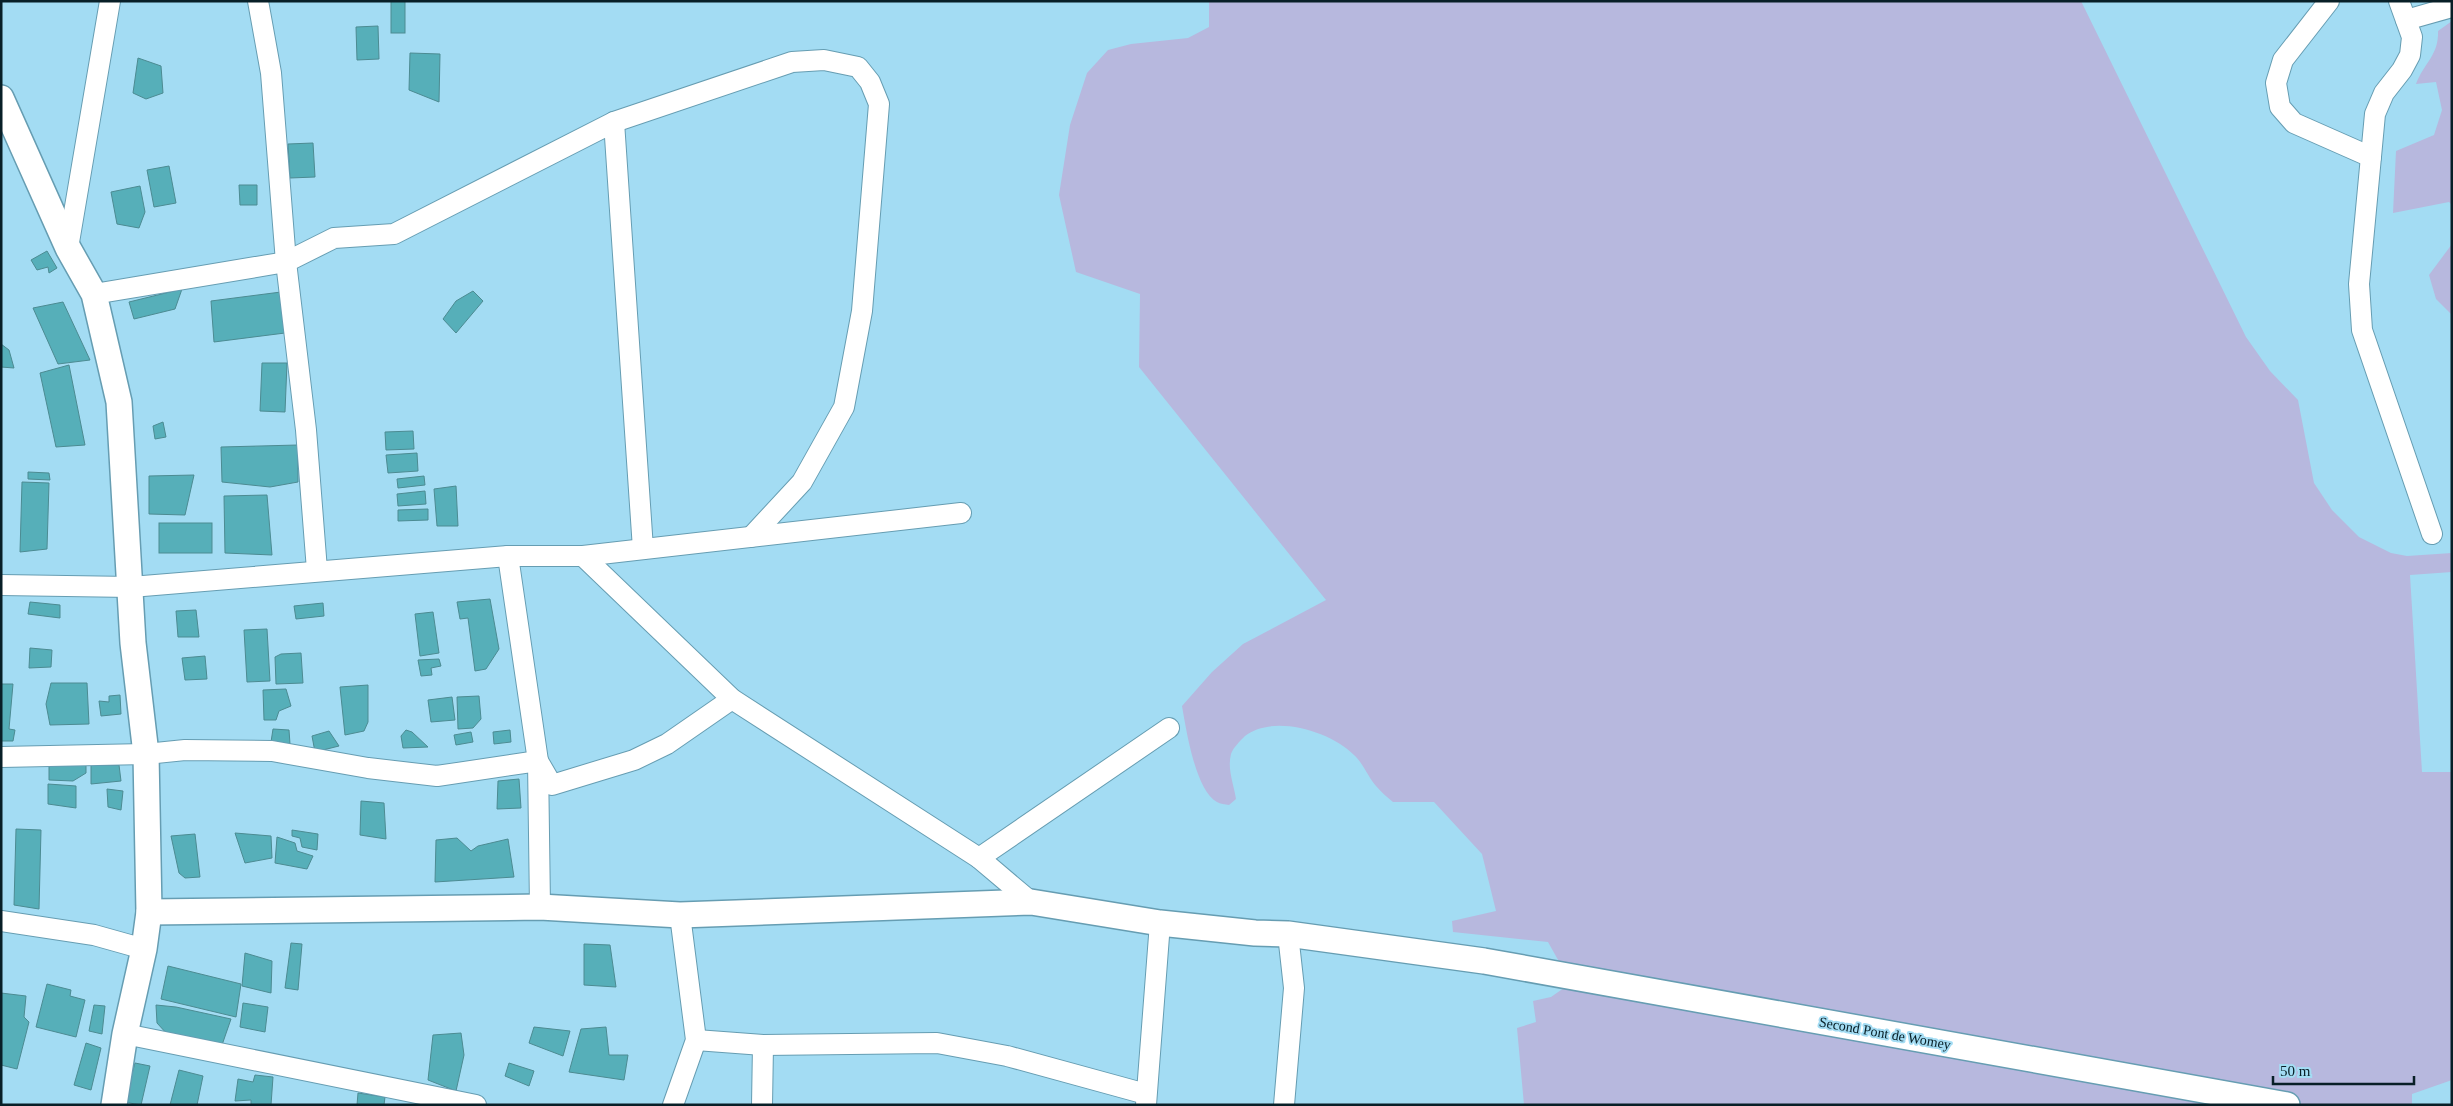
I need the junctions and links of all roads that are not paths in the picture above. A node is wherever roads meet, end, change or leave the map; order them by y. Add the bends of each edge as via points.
1 (110, 1) edge
2 (258, 1) edge
3 (2329, 1) edge
4 (2399, 1) edge
5 (2452, 6) edge
6 (2406, 20) junction
7 (1, 98) edge
8 (614, 122) junction
9 (2371, 157) junction
10 (68, 248) junction
11 (286, 262) junction
12 (94, 294) junction
13 (961, 513) dead end
14 (2432, 534) dead end
15 (751, 537) junction
16 (643, 549) junction
17 (508, 556) junction
18 (583, 556) junction
19 (317, 570) junction
20 (1, 585) edge
21 (131, 587) junction
22 (732, 699) junction
23 (1170, 728) dead end
24 (146, 754) junction
25 (1, 757) edge
26 (538, 761) junction
27 (979, 858) junction
28 (1031, 902) junction
29 (540, 907) junction
30 (149, 912) junction
31 (680, 915) junction
32 (1, 921) edge
33 (1160, 923) junction
34 (1288, 934) junction
35 (144, 950) junction
36 (125, 1034) junction
37 (696, 1040) junction
38 (764, 1044) junction
39 (1146, 1099) edge
40 (114, 1105) edge
41 (476, 1105) edge
42 (673, 1105) edge
43 (762, 1105) edge
44 (1284, 1105) edge
45 (2287, 1105) edge

1 - 10 street
2 - 11 street via 272,73
3 - 9 street via 2282,60 2276,83 2280,106 2294,122
4 - 6 street
5 - 6 street
6 - 9 street via 2412,37 2410,54 2374,114
7 - 10 main road
8 - 11 street via 394,234 334,238
8 - 15 street via 792,62 824,60 858,67 870,82 879,104 862,311 844,407 802,482
8 - 16 street
9 - 14 street via 2359,284 2362,330
10 - 12 main road
11 - 12 street
11 - 19 street via 306,430
12 - 21 main road via 119,402
13 - 15 street
15 - 16 street
16 - 18 street
17 - 18 street
17 - 19 street
17 - 26 street
18 - 22 street
19 - 21 street
20 - 21 street
21 - 24 main road via 133,643
22 - 26 street via 667,744 634,760 552,785
22 - 27 street
23 - 27 street
24 - 25 street
24 - 26 street via 185,750 272,751 437,776
24 - 30 main road
26 - 29 street
27 - 28 street
28 - 31 main road, Second Pont de Womey
28 - 33 main road, Second Pont de Womey
29 - 30 main road, Second Pont de Womey
29 - 31 main road, Second Pont de Womey
30 - 35 main road
31 - 37 street
32 - 35 street via 94,935
33 - 34 main road, Second Pont de Womey
33 - 39 street
34 - 44 street via 1294,988
34 - 45 main road, Second Pont de Womey via 1484,961
35 - 36 main road
36 - 40 main road
36 - 41 street
37 - 38 street
37 - 42 street
38 - 39 street via 937,1043 1007,1056
38 - 43 street

